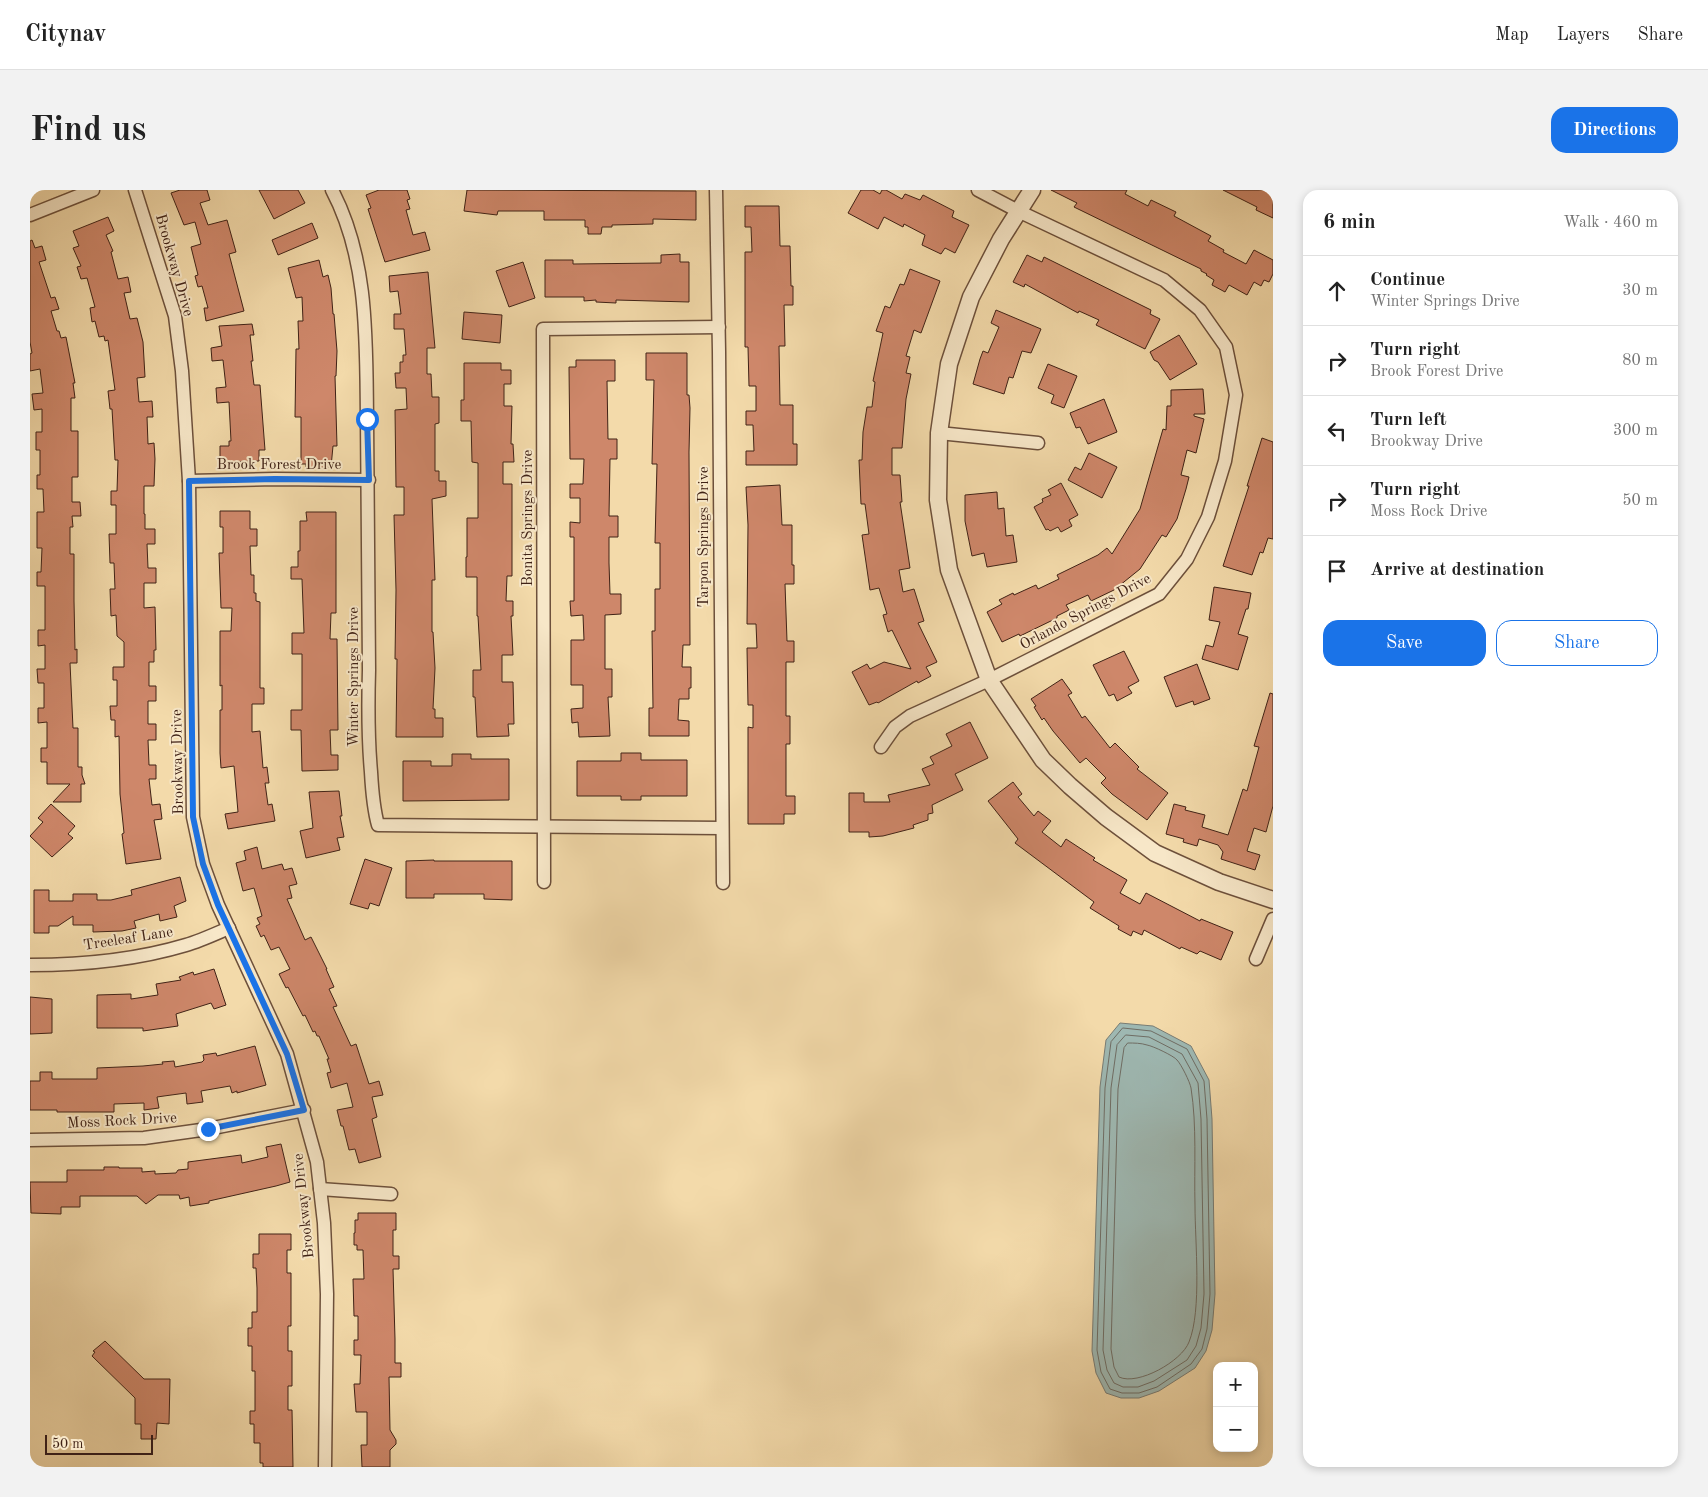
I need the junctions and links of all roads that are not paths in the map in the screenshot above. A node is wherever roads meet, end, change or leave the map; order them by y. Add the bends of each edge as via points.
1 (93, 190) edge
2 (135, 190) edge
3 (332, 190) edge
4 (716, 190) edge
5 (978, 190) edge
6 (1032, 190) edge
7 (1018, 212) junction
8 (30, 215) edge
9 (719, 327) junction
10 (939, 433) junction
11 (1038, 443) dead end
12 (369, 480) junction
13 (189, 481) junction
14 (989, 680) junction
15 (881, 747) dead end
16 (544, 827) junction
17 (722, 828) junction
18 (544, 882) dead end
19 (723, 883) dead end
20 (1273, 900) edge
21 (1273, 919) edge
22 (229, 928) junction
23 (1256, 959) dead end
24 (30, 966) edge
25 (304, 1110) junction
26 (30, 1140) edge
27 (320, 1189) junction
28 (391, 1194) dead end
29 (324, 1467) edge

1 - 8 street
2 - 13 street, Brookway Drive via 175,316
3 - 12 street, Winter Springs Drive via 354,252 364,301
4 - 9 street, Tarpon Springs Drive
5 - 7 street, Orlando Springs Drive
6 - 7 street
7 - 10 street via 971,297 949,364
7 - 14 street, Orlando Springs Drive via 1164,280 1200,310 1226,347 1236,395 1225,461 1208,517 1187,559 1159,594
9 - 16 street, Bonita Springs Drive via 543,329
9 - 17 street, Tarpon Springs Drive
10 - 11 street
10 - 14 street via 938,500 948,570
12 - 13 street, Brook Forest Drive
12 - 16 street, Winter Springs Drive via 368,731 378,825
13 - 22 street, Brookway Drive via 193,817 203,864
14 - 15 street, Orlando Springs Drive via 910,716 895,727
14 - 20 street via 1043,760 1106,817 1155,853 1219,882
16 - 17 street, Winter Springs Drive
16 - 18 street, Bonita Springs Drive
17 - 19 street, Tarpon Springs Drive
21 - 23 street
22 - 24 street, Treeleaf Lane via 154,954
22 - 25 street, Brookway Drive via 287,1054
25 - 26 street, Moss Rock Drive via 144,1138
25 - 27 street, Brookway Drive
27 - 28 street
27 - 29 street, Brookway Drive via 327,1294

